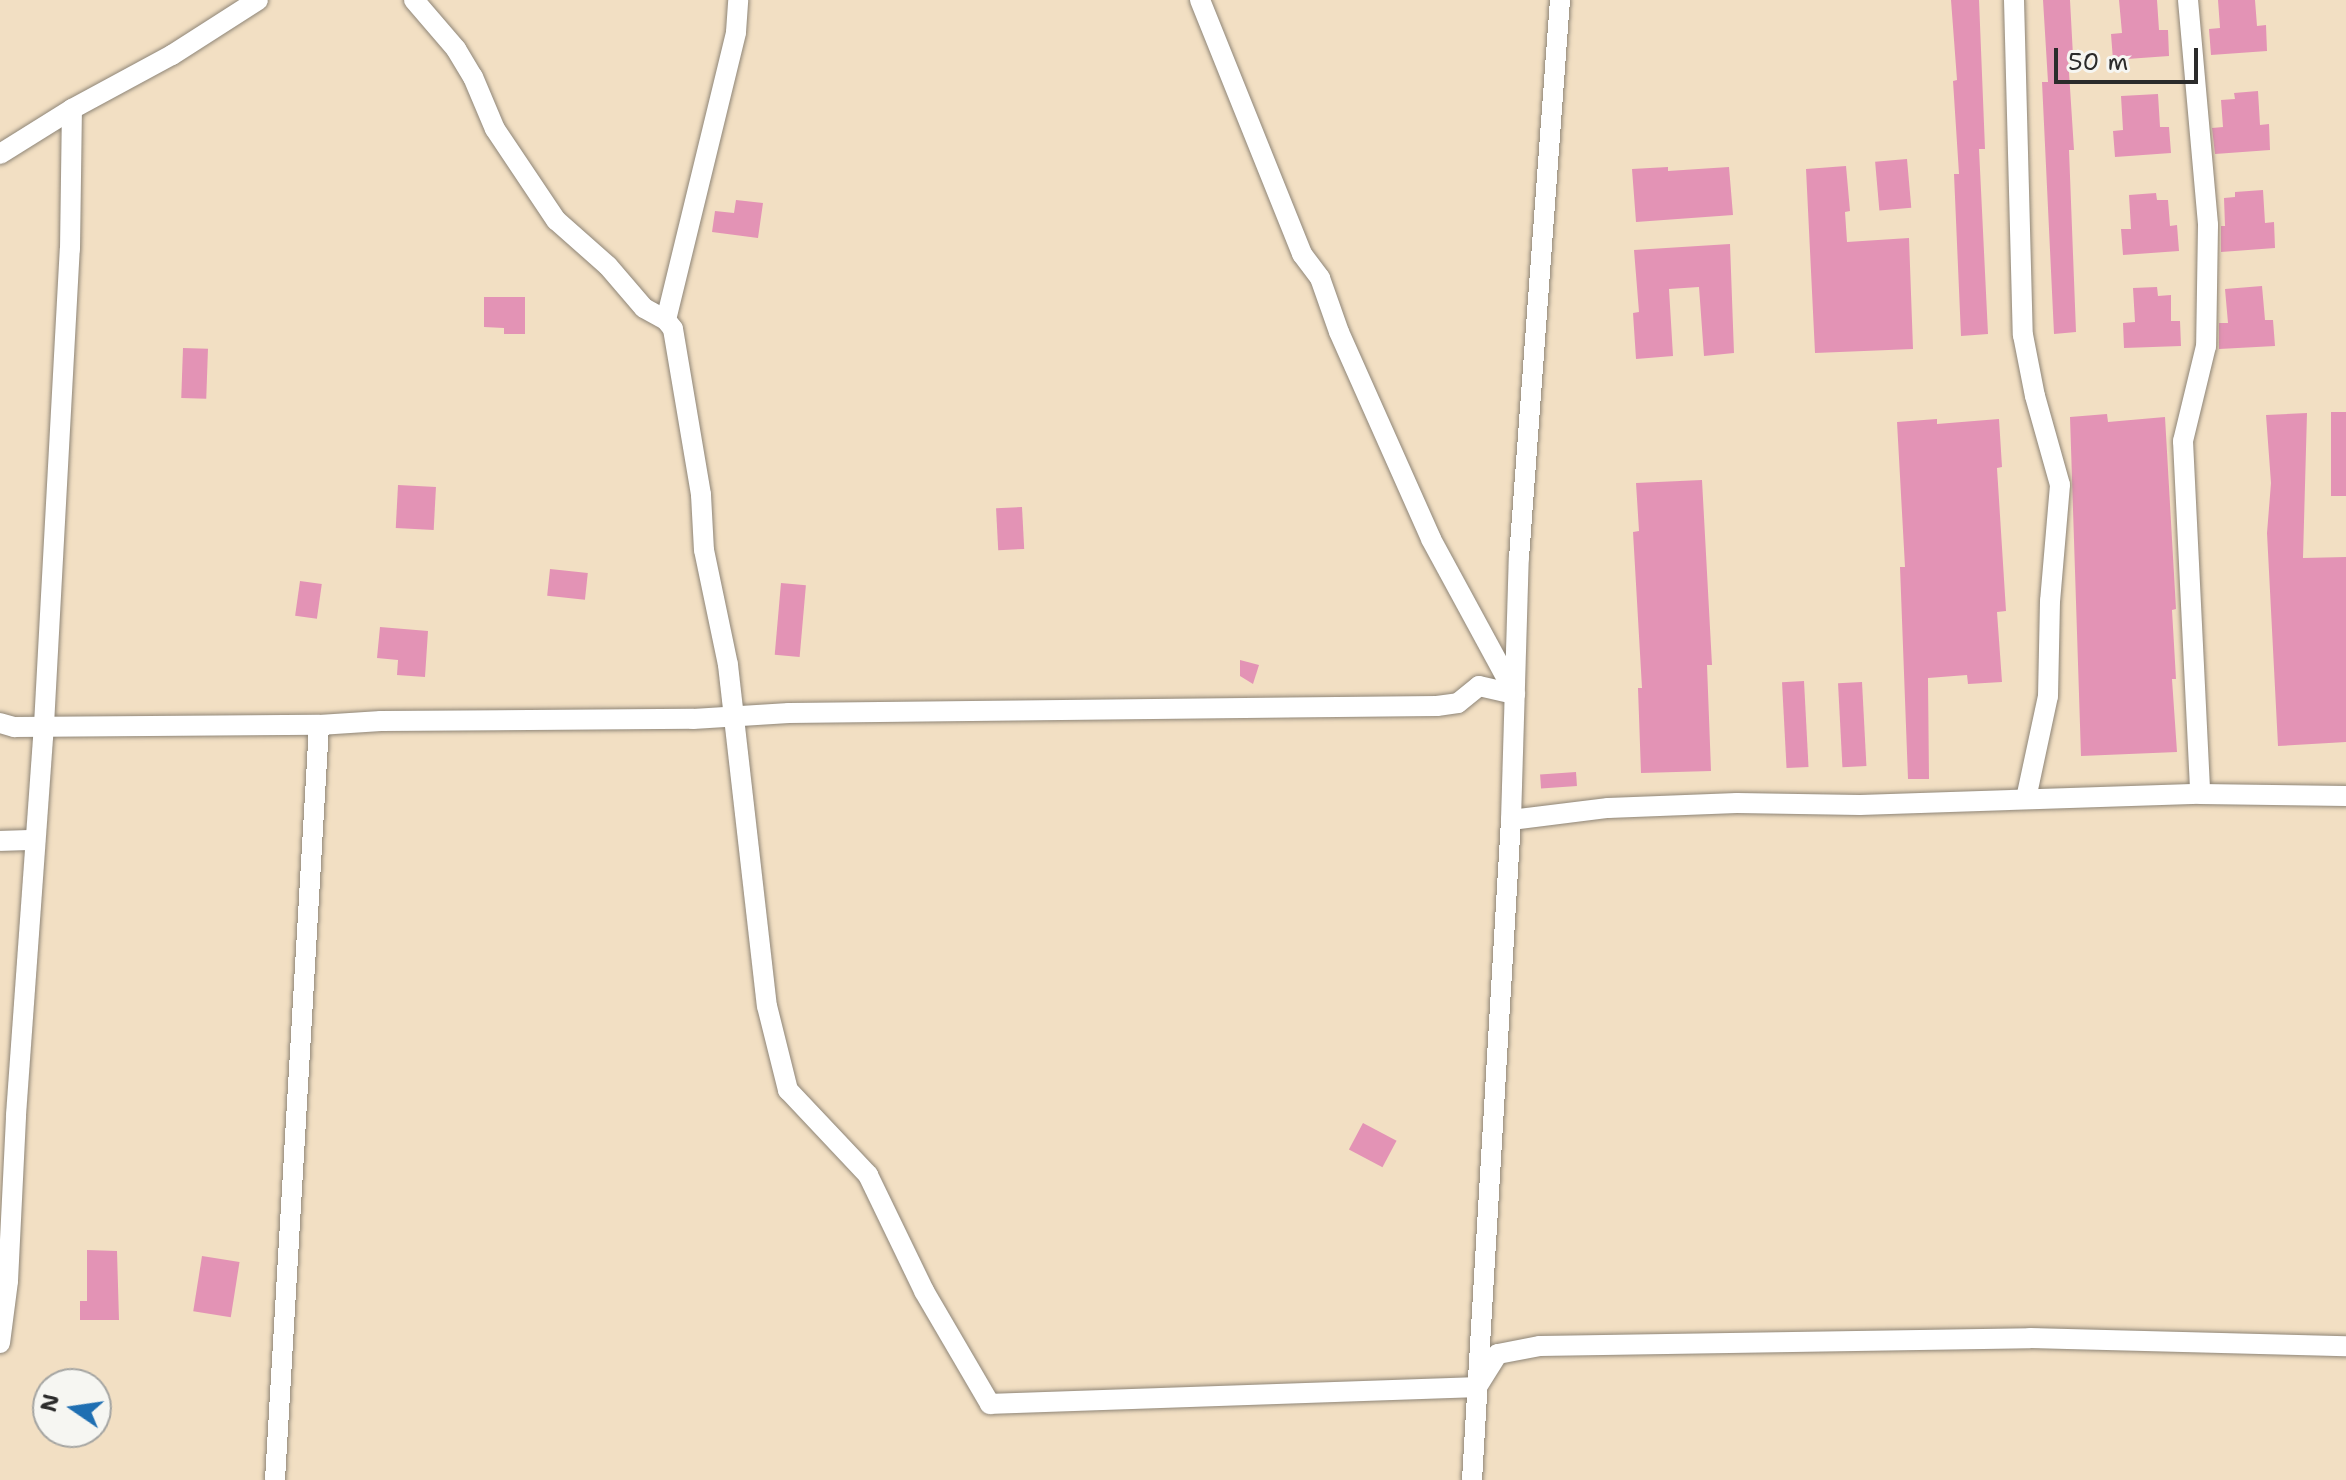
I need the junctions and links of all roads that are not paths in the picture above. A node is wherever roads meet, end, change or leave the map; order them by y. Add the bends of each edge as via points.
1 (258, 0) edge
2 (414, 0) edge
3 (738, 0) edge
4 (1200, 0) edge
5 (1560, 0) edge
6 (2014, 0) edge
7 (2188, 0) edge
8 (72, 109) junction
9 (0, 154) edge
10 (666, 320) junction
11 (1515, 694) junction
12 (732, 715) junction
13 (0, 723) edge
14 (44, 725) junction
15 (319, 725) junction
16 (2200, 794) junction
17 (2346, 796) edge
18 (2026, 799) junction
19 (1511, 820) junction
20 (35, 840) junction
21 (0, 841) edge
22 (8, 1115) edge
23 (0, 1343) edge
24 (2346, 1346) edge
25 (1477, 1387) junction
26 (275, 1480) edge
27 (1472, 1480) edge

1 - 8 street via 185,48
2 - 10 street via 456,49 495,129 556,220 608,266 644,308
3 - 10 street via 736,32
4 - 11 street via 1302,254 1320,278 1425,526
5 - 11 street via 1519,558
6 - 18 street via 2023,335 2060,485 2048,696
7 - 16 street via 2208,225 2206,346 2183,441
8 - 9 street
8 - 14 street via 69,265
10 - 12 street via 680,351 704,550 728,665
11 - 12 street via 1479,686 1458,703 1437,706
11 - 19 street
12 - 15 street
12 - 25 street via 767,1006 788,1090 868,1175 924,1291 990,1404
13 - 14 street
14 - 15 street
14 - 20 street
15 - 26 street
16 - 17 street
16 - 18 street
18 - 19 street via 1608,808
19 - 25 street
20 - 21 street
20 - 22 street
22 - 23 street via 8,1281
24 - 25 street via 2030,1338 1540,1346 1498,1354
25 - 27 street

